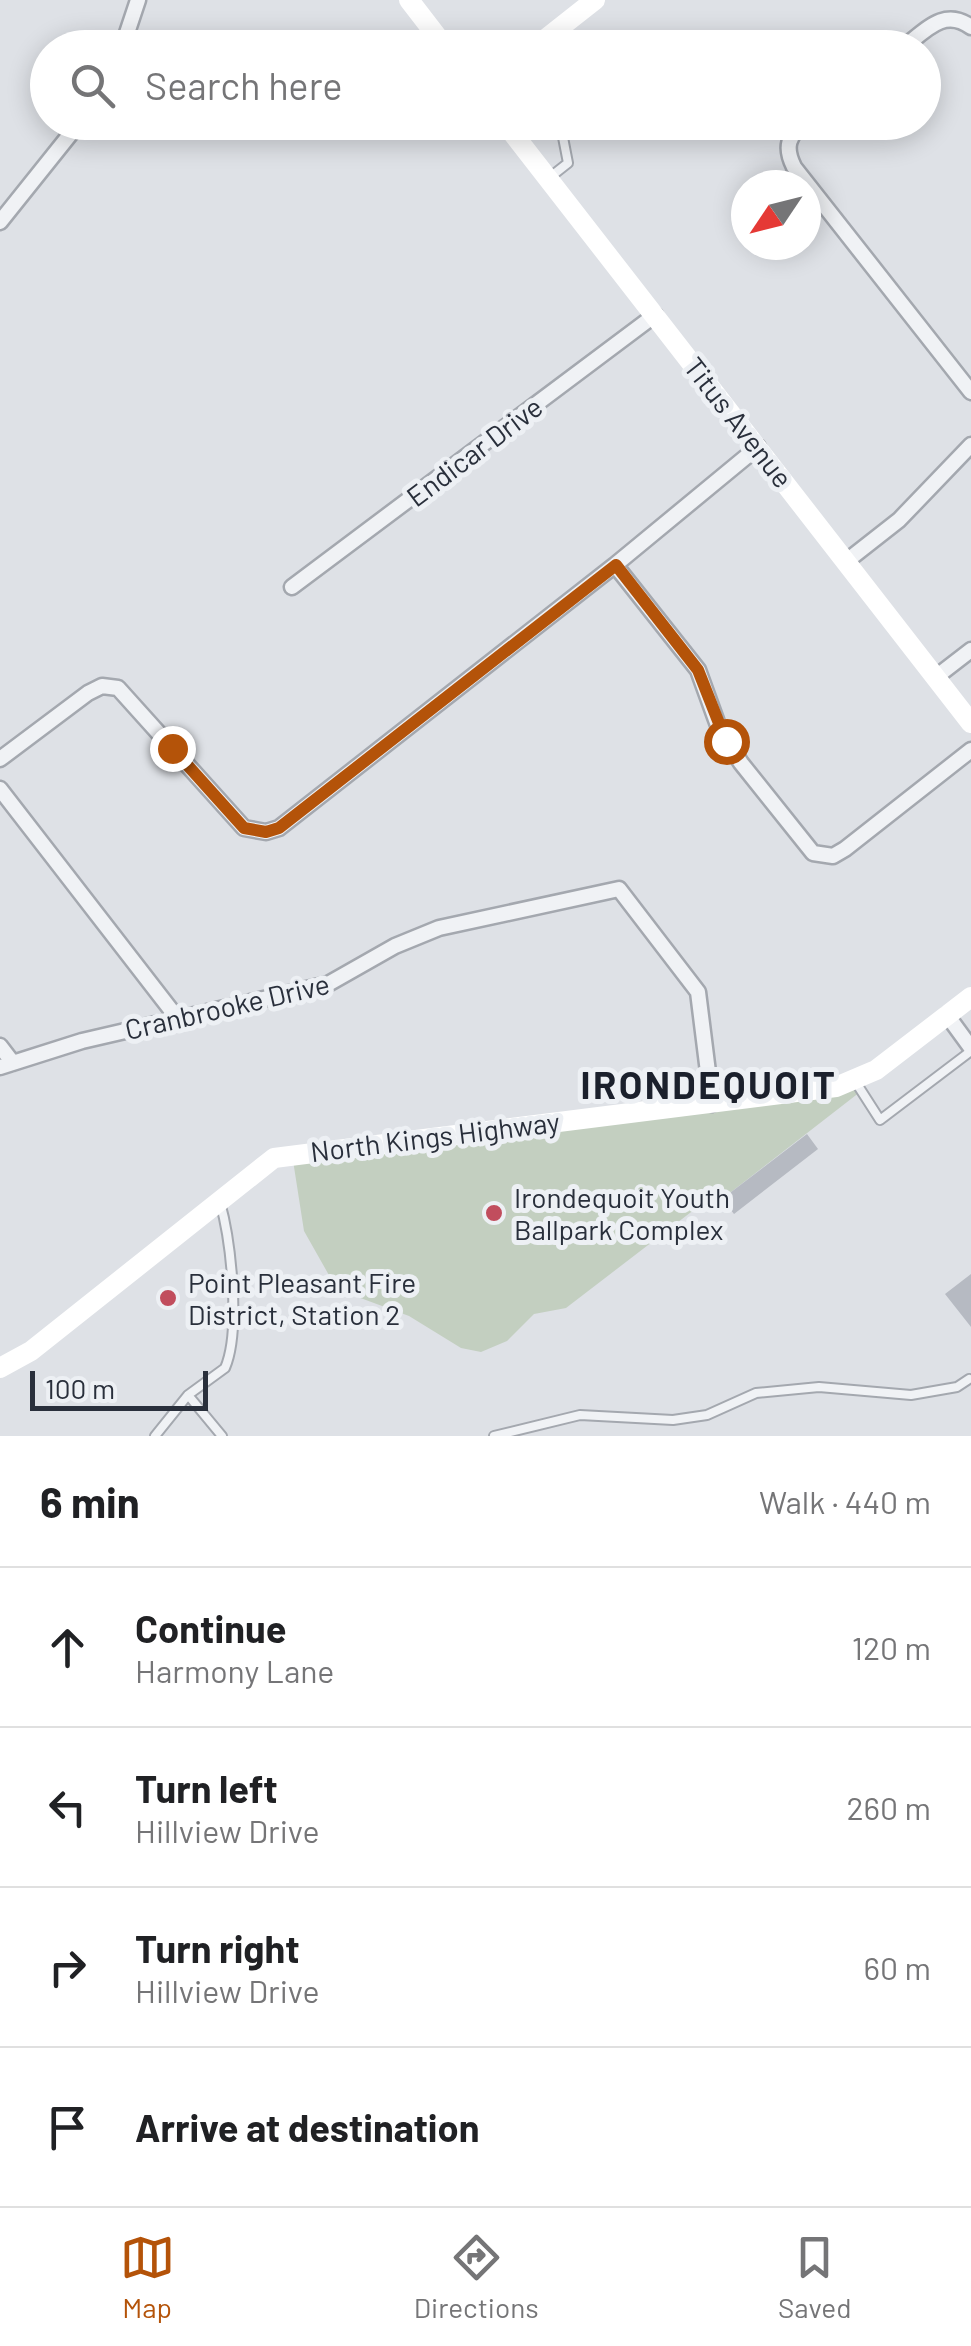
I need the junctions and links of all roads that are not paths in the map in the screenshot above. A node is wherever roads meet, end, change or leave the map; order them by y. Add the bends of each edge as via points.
1 (138, 0) edge
2 (409, 0) edge
3 (595, 0) edge
4 (971, 27) edge
5 (128, 30) edge
6 (432, 30) edge
7 (557, 30) edge
8 (928, 30) edge
9 (66, 140) edge
10 (518, 140) edge
11 (564, 140) edge
12 (789, 140) edge
13 (548, 179) junction
14 (0, 222) edge
15 (655, 315) junction
16 (971, 392) edge
17 (971, 445) edge
18 (758, 448) junction
19 (848, 560) junction
20 (616, 565) junction
21 (292, 587) dead end
22 (971, 650) edge
23 (936, 677) junction
24 (971, 724) edge
25 (971, 750) edge
26 (0, 759) edge
27 (0, 789) edge
28 (971, 997) edge
29 (947, 1015) junction
30 (178, 1018) junction
31 (970, 1045) edge
32 (0, 1046) edge
33 (6, 1065) edge
34 (855, 1082) junction
35 (712, 1104) junction
36 (219, 1198) junction
37 (0, 1368) edge
38 (969, 1379) edge
39 (188, 1395) junction
40 (155, 1436) edge
41 (222, 1436) edge
42 (494, 1436) edge

1 - 5 street
2 - 6 street
3 - 7 street
4 - 8 street via 944,18
9 - 14 street
10 - 13 street, Titus Avenue
11 - 13 lane via 568,163
12 - 16 street via 794,167
13 - 15 street, Titus Avenue
15 - 18 street, Titus Avenue
15 - 21 street, Endicar Drive
17 - 19 street via 912,508
18 - 19 street, Titus Avenue
18 - 20 street
19 - 23 street, Titus Avenue
20 - 25 street via 698,670 719,728 741,764 813,853 845,850
20 - 26 street via 290,821 266,832 244,828 118,688 88,693
22 - 23 street
23 - 24 street, Titus Avenue
27 - 30 street
28 - 29 street, North Kings Highway
29 - 31 street
29 - 34 street, North Kings Highway
30 - 33 street, Cranbrooke Drive
30 - 35 street, Cranbrooke Drive via 328,984 439,928 619,888 698,992
31 - 34 lane via 880,1120
32 - 33 street
34 - 35 street, North Kings Highway
35 - 36 street, North Kings Highway via 274,1158
36 - 37 street, North Kings Highway via 31,1351
36 - 39 lane via 232,1344 225,1368
38 - 42 lane via 911,1395 819,1386 756,1393 707,1415 673,1420 580,1414
39 - 40 lane
39 - 41 lane

